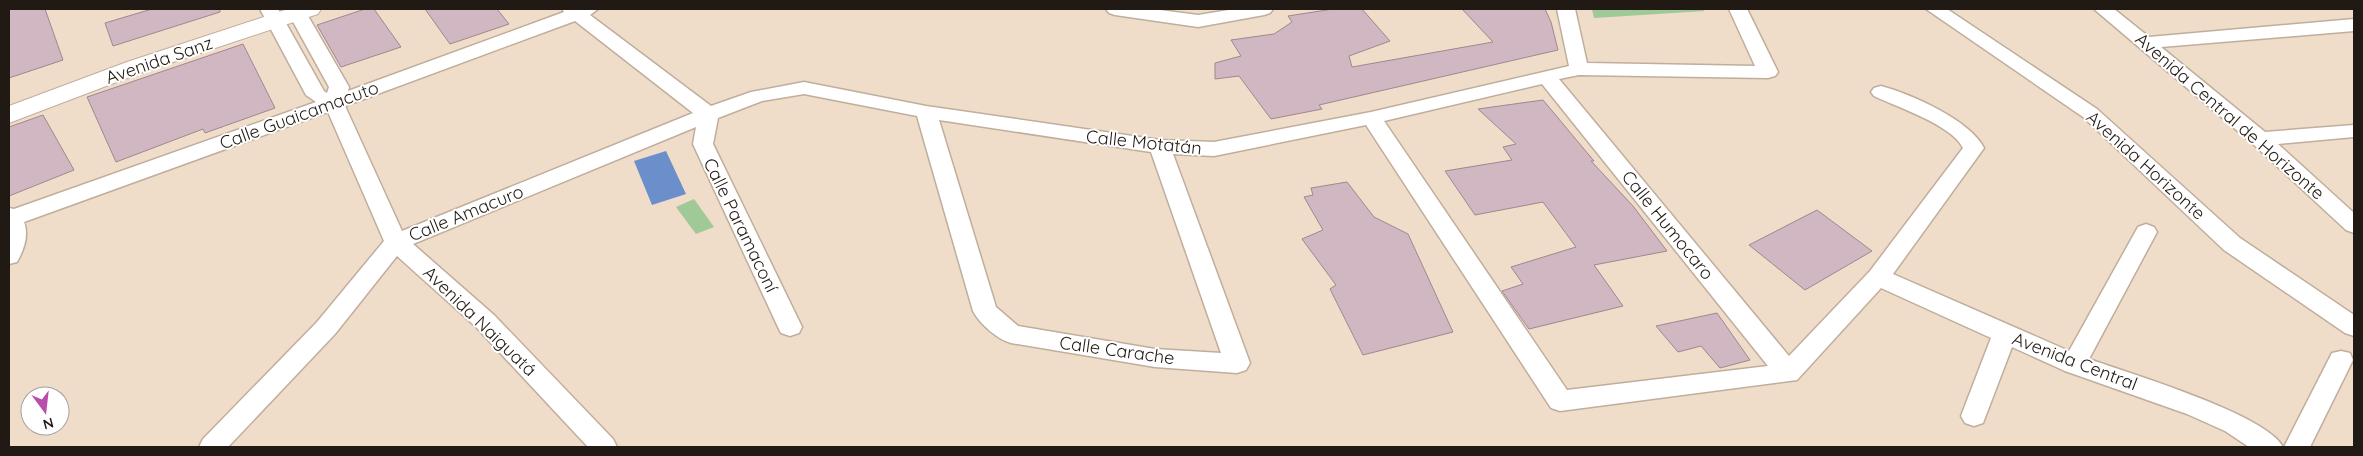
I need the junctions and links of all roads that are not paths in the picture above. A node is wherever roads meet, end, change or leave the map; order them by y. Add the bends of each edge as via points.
1 (1115, 9) edge
2 (1264, 9) edge
3 (1566, 9) edge
4 (1738, 9) edge
5 (1935, 9) edge
6 (2103, 9) edge
7 (301, 10) edge
8 (579, 10) edge
9 (270, 13) edge
10 (1199, 15) edge
11 (2354, 25) edge
12 (2146, 43) junction
13 (1578, 69) junction
14 (1547, 78) junction
15 (1881, 92) dead end
16 (9, 98) edge
17 (334, 103) junction
18 (926, 112) junction
19 (708, 114) junction
20 (9, 115) edge
21 (1371, 118) junction
22 (2354, 131) edge
23 (2260, 139) junction
24 (1160, 147) junction
25 (10, 217) edge
26 (2354, 225) edge
27 (2146, 232) dead end
28 (396, 242) junction
29 (9, 256) edge
30 (1878, 277) junction
31 (790, 327) dead end
32 (2354, 327) edge
33 (2005, 334) junction
34 (2341, 360) dead end
35 (2074, 364) junction
36 (1788, 374) junction
37 (1974, 416) dead end
38 (221, 443) edge
39 (604, 447) edge
40 (2270, 447) edge
41 (2297, 447) edge

1 - 10 street
2 - 10 street
3 - 13 street
4 - 13 street, Calle Motatán via 1768,72
5 - 32 street, Avenida Horizonte via 2078,104 2232,244
6 - 12 street, Avenida Central de Horizonte
7 - 9 street, Avenida Sanz
7 - 17 street, Avenida Naiguatá via 339,87
8 - 17 street, Calle Guaicamacuto
8 - 19 street
9 - 16 street, Avenida Sanz via 112,60
9 - 17 street via 316,95
9 - 20 street, Avenida Sanz
11 - 12 street
12 - 23 street, Avenida Central de Horizonte
13 - 14 street, Calle Motatán
14 - 21 street, Calle Motatán
14 - 36 street, Calle Humocaro
15 - 30 street via 1955,128 1968,137 1974,148
17 - 25 street, Calle Guaicamacuto
17 - 28 street, Avenida Naiguatá
18 - 19 street, Calle Motatán via 804,88 758,96
18 - 24 street, Calle Motatán
18 - 24 street, Calle Carache via 985,311 1011,334 1154,358 1237,363
19 - 28 street, Calle Amacuro
19 - 31 street, Calle Paramaconí via 703,144
21 - 24 street, Calle Motatán via 1214,149
21 - 36 street via 1560,401
22 - 23 street
23 - 26 street, Avenida Central de Horizonte
25 - 29 street via 16,236
27 - 35 street
28 - 38 street, Calle Amacuro via 326,328
28 - 39 street, Avenida Naiguatá via 485,321
30 - 33 street, Avenida Central
30 - 36 street
33 - 35 street, Avenida Central
33 - 37 street
34 - 41 street
35 - 40 street, Avenida Central via 2204,410

